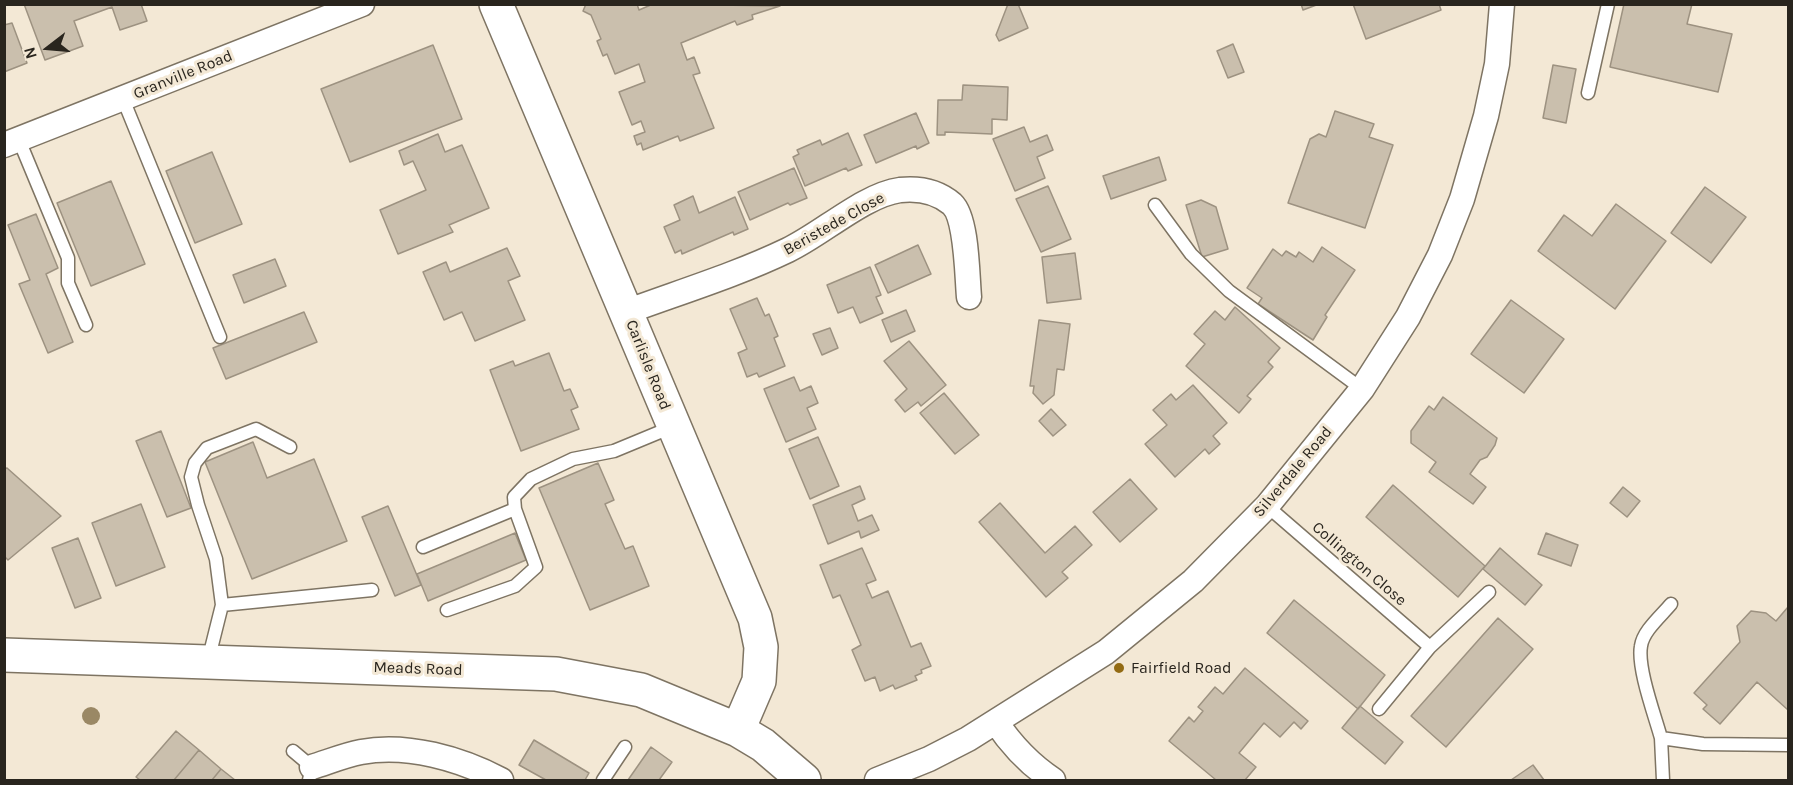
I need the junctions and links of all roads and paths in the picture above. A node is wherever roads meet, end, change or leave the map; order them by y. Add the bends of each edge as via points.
1 (362, 4) edge
2 (496, 4) edge
3 (1502, 4) edge
4 (1608, 4) edge
5 (1588, 93) dead end
6 (123, 99) junction
7 (12, 142) edge
8 (1155, 205) dead end
9 (969, 297) dead end
10 (626, 312) junction
11 (86, 325) dead end
12 (220, 337) dead end
13 (1362, 389) junction
14 (673, 427) junction
15 (290, 447) dead end
16 (1267, 506) junction
17 (515, 509) junction
18 (423, 547) dead end
19 (372, 590) dead end
20 (1489, 592) dead end
21 (1671, 604) dead end
22 (222, 605) junction
23 (447, 610) dead end
24 (1430, 646) junction
25 (4, 655) edge
26 (208, 662) junction
27 (1379, 709) dead end
28 (996, 722) junction
29 (738, 730) junction
30 (1661, 738) junction
31 (1788, 745) edge
32 (625, 747) dead end
33 (293, 751) dead end
34 (310, 774) edge
35 (501, 780) edge
36 (603, 780) edge
37 (804, 780) edge
38 (878, 780) edge
39 (1053, 780) edge
40 (1664, 780) edge

1 - 6 street, Granville Road
2 - 10 street, Carlisle Road
3 - 13 street, Silverdale Road via 1497,64 1462,199 1440,255 1408,318
4 - 5 lane
6 - 7 street, Granville Road
6 - 12 lane
7 - 11 lane via 68,258 68,283
8 - 13 lane via 1191,254 1229,291
9 - 10 street, Beristede Close via 963,224 954,206 938,194 900,190 876,198 790,249 749,268
10 - 14 street, Carlisle Road
13 - 16 street, Silverdale Road
14 - 17 lane via 614,451 573,459 531,479 514,497
14 - 29 street, Carlisle Road via 755,618 761,647 759,681
15 - 22 lane via 256,429 207,448 195,463 191,477 216,559
16 - 24 lane, Collington Close
16 - 28 street, Silverdale Road via 1193,581 1106,652
17 - 18 lane
17 - 23 lane via 536,567 515,586
19 - 22 lane
20 - 24 lane
21 - 30 lane via 1650,628 1641,646 1643,674
22 - 26 lane
24 - 27 lane
25 - 26 street, Meads Road
26 - 29 street, Meads Road via 556,674 641,690
28 - 38 street, Silverdale Road via 929,759
28 - 39 street via 1027,761
29 - 37 street, Meads Road via 763,745
30 - 31 lane via 1703,744
30 - 40 lane
32 - 36 lane
33 - 34 lane
34 - 35 street via 362,752 398,750 440,756

